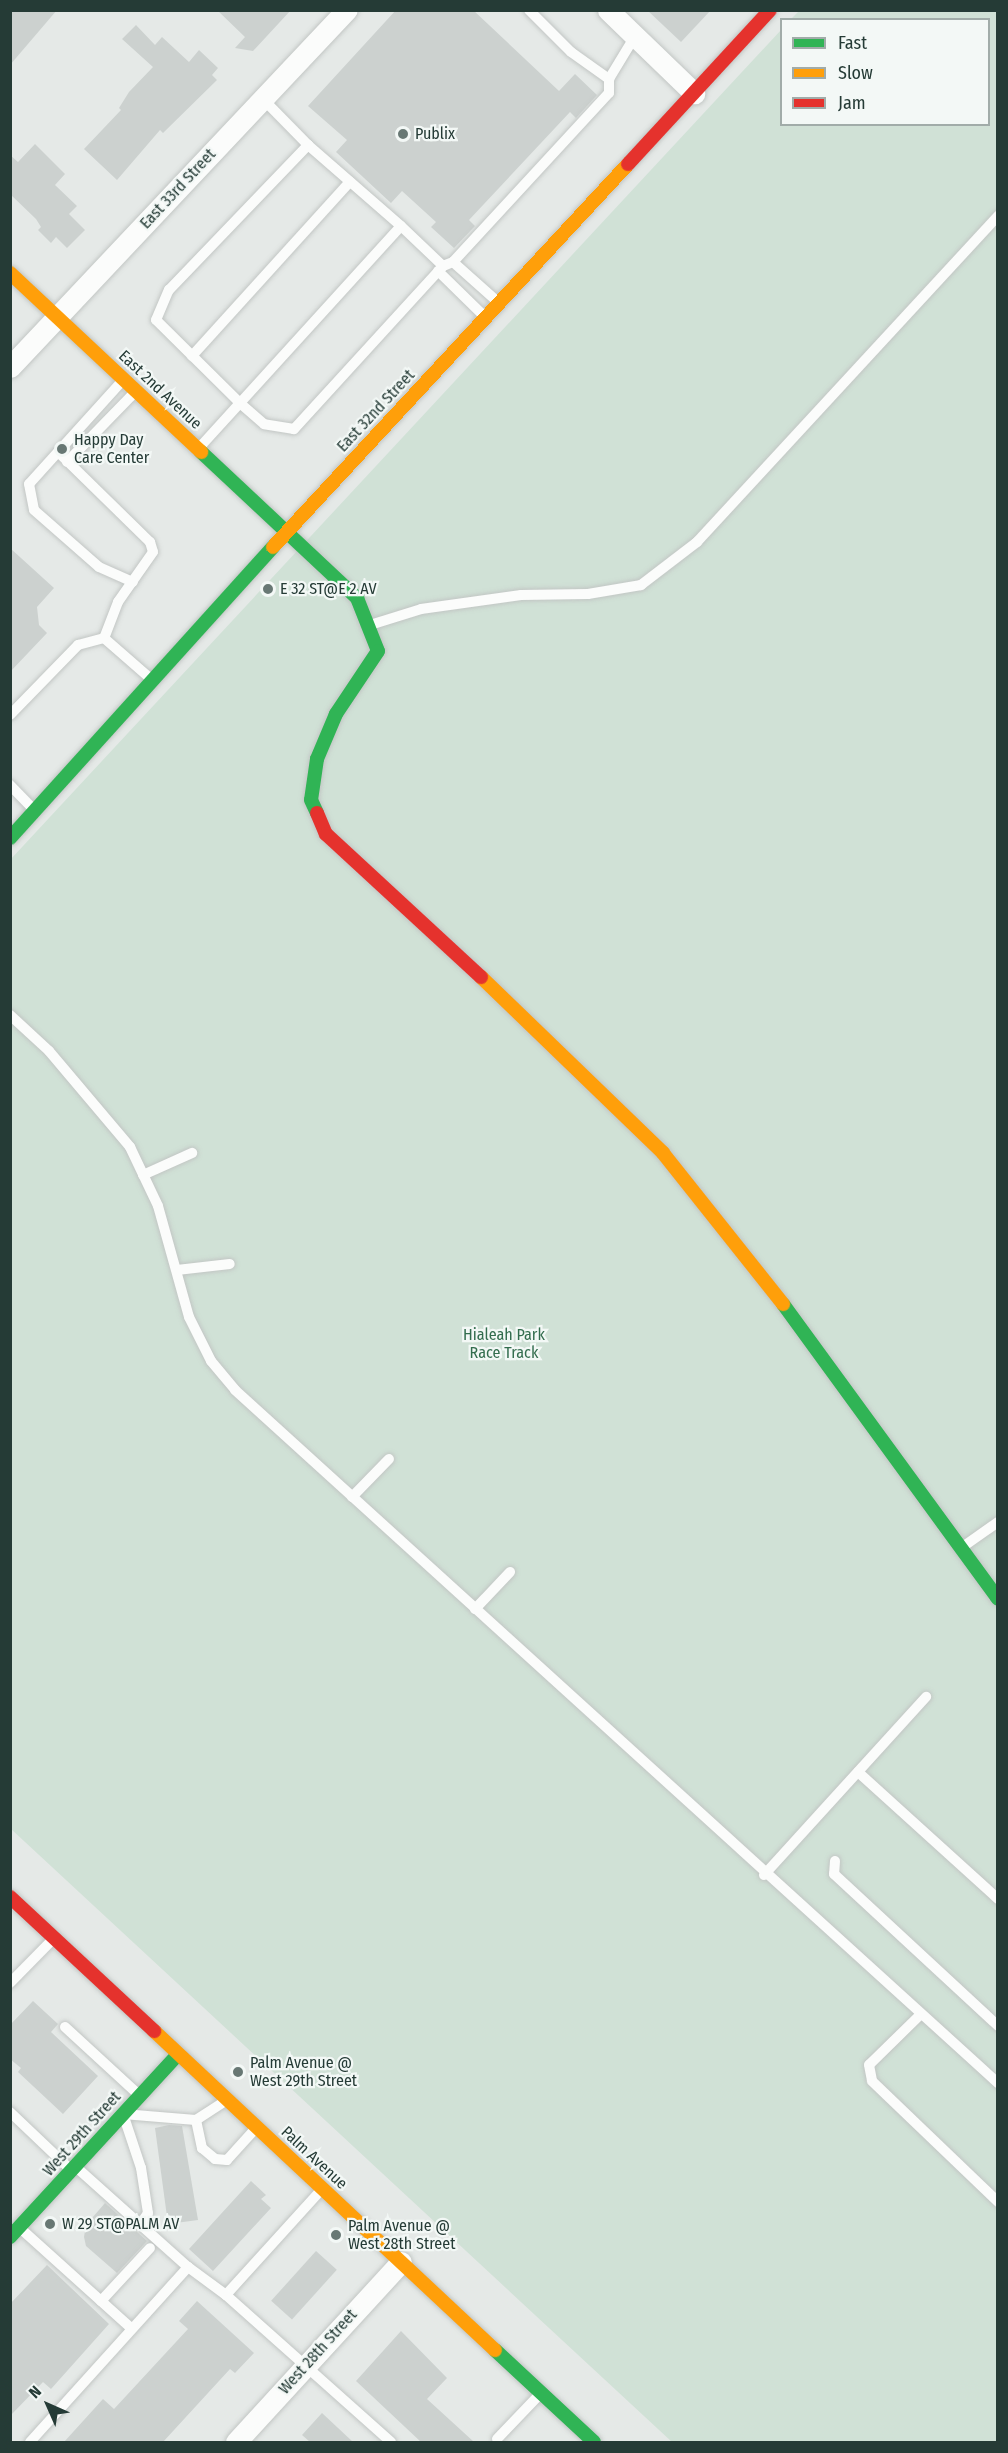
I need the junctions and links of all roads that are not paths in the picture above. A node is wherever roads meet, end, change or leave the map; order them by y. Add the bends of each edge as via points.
1 (347, 10) edge
2 (530, 10) edge
3 (608, 10) edge
4 (770, 10) edge
5 (635, 36) junction
6 (609, 79) junction
7 (694, 93) junction
8 (263, 99) junction
9 (308, 146) junction
10 (350, 182) junction
11 (998, 216) edge
12 (401, 226) junction
13 (445, 266) junction
14 (10, 273) edge
15 (499, 303) junction
16 (57, 316) junction
17 (486, 317) junction
18 (192, 356) junction
19 (10, 367) edge
20 (124, 379) junction
21 (136, 390) junction
22 (240, 403) junction
23 (199, 448) junction
24 (58, 452) junction
25 (67, 462) junction
26 (288, 531) junction
27 (133, 582) junction
28 (368, 626) junction
29 (104, 638) junction
30 (154, 682) junction
31 (10, 715) edge
32 (10, 785) edge
33 (35, 811) junction
34 (10, 838) edge
35 (10, 1015) edge
36 (192, 1153) dead end
37 (143, 1175) junction
38 (230, 1264) dead end
39 (177, 1270) junction
40 (389, 1459) dead end
41 (352, 1497) junction
42 (998, 1522) edge
43 (961, 1549) junction
44 (510, 1572) dead end
45 (998, 1599) edge
46 (475, 1609) junction
47 (926, 1697) dead end
48 (858, 1772) junction
49 (835, 1861) dead end
50 (764, 1875) junction
51 (10, 1897) edge
52 (998, 1899) edge
53 (54, 1938) junction
54 (10, 1983) edge
55 (920, 2015) junction
56 (65, 2026) dead end
57 (998, 2026) edge
58 (178, 2054) junction
59 (998, 2083) edge
60 (140, 2096) junction
61 (227, 2100) junction
62 (10, 2112) edge
63 (123, 2114) junction
64 (196, 2120) junction
65 (257, 2127) junction
66 (73, 2168) junction
67 (322, 2189) junction
68 (998, 2202) edge
69 (140, 2225) junction
70 (15, 2232) edge
71 (150, 2248) dead end
72 (401, 2262) junction
73 (188, 2266) junction
74 (226, 2295) junction
75 (101, 2301) junction
76 (131, 2328) junction
77 (306, 2366) junction
78 (541, 2393) junction
79 (497, 2439) dead end
80 (30, 2442) edge
81 (236, 2442) edge
82 (391, 2442) edge
83 (594, 2442) edge

1 - 8 street, East 33rd Street
2 - 6 lane via 571,52
3 - 5 street
4 - 7 street, East 32nd Street
5 - 6 lane
5 - 7 street
6 - 13 lane via 609,93
7 - 15 street, East 32nd Street
8 - 9 lane
8 - 16 street, East 33rd Street
9 - 10 lane
9 - 18 lane via 169,290 156,320
10 - 12 lane
10 - 18 lane
11 - 28 lane via 697,542 642,585 588,594 521,595 421,609
12 - 13 lane
12 - 22 lane
13 - 15 lane
13 - 17 lane
13 - 22 lane via 294,429 264,424
14 - 16 street, East 2nd Avenue
15 - 17 street, East 32nd Street
16 - 19 street, East 33rd Street
16 - 20 street, East 2nd Avenue
17 - 26 street, East 32nd Street
18 - 22 lane
20 - 21 street, East 2nd Avenue
20 - 24 lane
21 - 23 street, East 2nd Avenue
21 - 25 lane
22 - 23 lane
23 - 26 street, East 2nd Avenue
24 - 25 lane
24 - 27 lane via 29,484 34,510 99,567
25 - 27 lane via 150,542 153,552
26 - 28 street, East 2nd Avenue via 357,598
26 - 30 street, East 32nd Street
27 - 29 lane via 118,602
28 - 43 street, East 2nd Avenue via 378,651 336,714 317,759 311,800 326,834 417,914 663,1153 781,1302
29 - 30 lane
29 - 31 lane via 78,645
30 - 33 street, East 32nd Street
32 - 33 lane
33 - 34 street, East 32nd Street
35 - 37 lane via 49,1051 117,1127
36 - 37 lane
37 - 39 lane via 158,1206
38 - 39 lane
39 - 41 lane via 189,1317 211,1361 235,1390
40 - 41 lane
41 - 46 lane
42 - 43 lane
43 - 45 street
44 - 46 lane
46 - 50 lane
47 - 48 lane
48 - 50 lane
48 - 52 lane
49 - 57 lane via 834,1874
50 - 55 lane
51 - 53 street, Palm Avenue
53 - 54 lane
53 - 58 street, Palm Avenue
55 - 59 lane
55 - 68 lane via 869,2065 872,2081
56 - 60 lane
58 - 60 street, West 29th Street
58 - 61 street, Palm Avenue
60 - 63 street, West 29th Street
61 - 64 lane
61 - 65 street, Palm Avenue
62 - 66 lane
63 - 64 lane
63 - 66 street, West 29th Street
63 - 69 lane via 143,2179 148,2213
64 - 65 lane via 202,2148 215,2159 227,2160
65 - 67 street, Palm Avenue
66 - 69 lane
66 - 70 street, West 29th Street
67 - 72 street, Palm Avenue
67 - 74 lane
69 - 73 lane
70 - 75 lane
71 - 75 lane
72 - 77 street, West 28th Street
72 - 78 street, Palm Avenue
73 - 74 lane
73 - 76 lane
74 - 77 lane
75 - 76 lane
76 - 80 lane
77 - 81 street, West 28th Street
77 - 82 lane
78 - 79 lane
78 - 83 street, Palm Avenue

